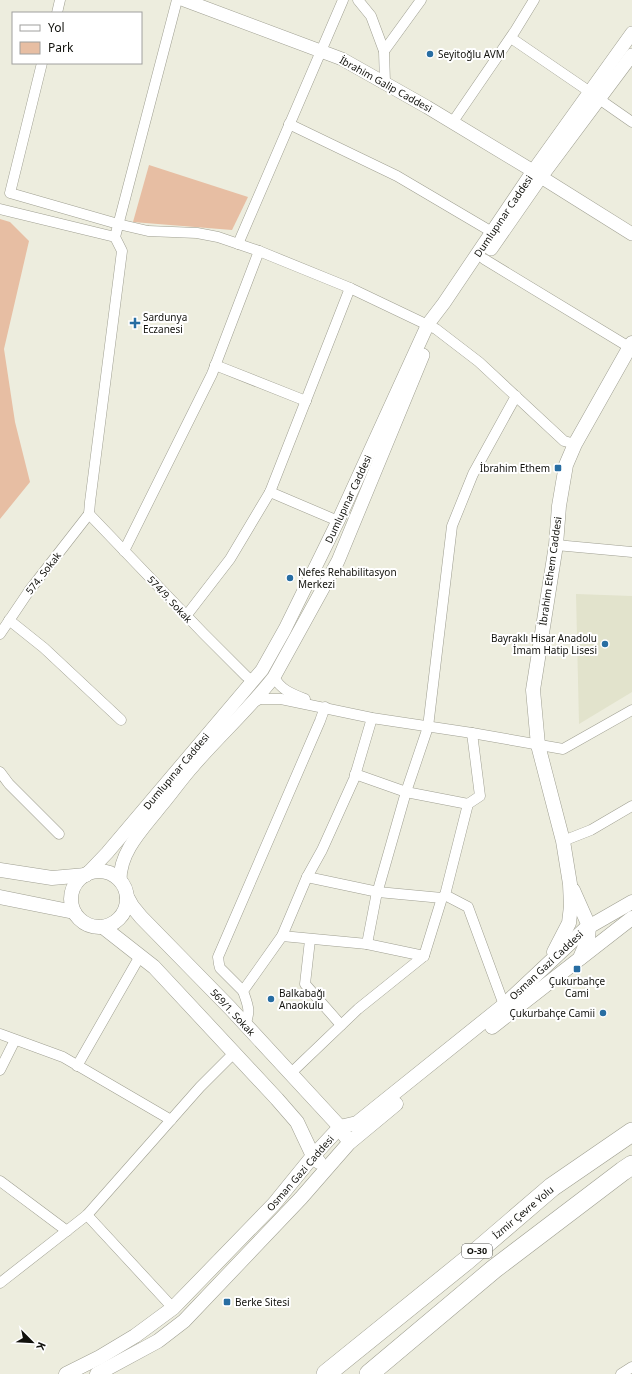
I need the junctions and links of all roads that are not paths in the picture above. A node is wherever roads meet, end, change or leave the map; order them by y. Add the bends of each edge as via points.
1 (60, 0) edge
2 (177, 0) edge
3 (184, 0) edge
4 (343, 0) edge
5 (358, 0) edge
6 (420, 0) edge
7 (534, 0) edge
8 (56, 12) edge
9 (632, 33) edge
10 (511, 38) junction
11 (320, 51) junction
12 (384, 51) junction
13 (632, 55) edge
14 (42, 64) edge
15 (385, 83) junction
16 (594, 96) junction
17 (632, 122) edge
18 (452, 123) junction
19 (289, 124) junction
20 (537, 174) junction
21 (10, 193) junction
22 (2, 210) edge
23 (118, 224) junction
24 (492, 232) junction
25 (632, 234) edge
26 (115, 237) junction
27 (238, 244) junction
28 (259, 251) junction
29 (484, 259) junction
30 (350, 288) junction
31 (432, 326) junction
32 (631, 345) edge
33 (215, 365) junction
34 (516, 396) junction
35 (306, 400) junction
36 (575, 444) junction
37 (270, 492) junction
38 (90, 514) junction
39 (338, 521) junction
40 (556, 544) junction
41 (124, 551) junction
42 (632, 552) edge
43 (186, 616) junction
44 (9, 620) junction
45 (0, 634) edge
46 (274, 677) junction
47 (253, 681) junction
48 (249, 705) junction
49 (325, 707) junction
50 (632, 710) edge
51 (372, 718) junction
52 (122, 720) dead end
53 (428, 727) junction
54 (472, 733) junction
55 (538, 745) junction
56 (0, 772) edge
57 (355, 774) junction
58 (406, 792) junction
59 (468, 804) junction
60 (632, 806) edge
61 (59, 834) dead end
62 (563, 841) junction
63 (0, 870) edge
64 (86, 874) junction
65 (307, 877) junction
66 (120, 880) junction
67 (570, 884) junction
68 (378, 892) junction
69 (0, 897) edge
70 (127, 897) junction
71 (443, 897) junction
72 (632, 902) edge
73 (74, 912) junction
74 (570, 914) junction
75 (609, 915) junction
76 (632, 918) edge
77 (103, 927) junction
78 (585, 933) junction
79 (282, 936) junction
80 (310, 940) junction
81 (605, 940) junction
82 (367, 944) junction
83 (140, 956) junction
84 (424, 956) junction
85 (579, 960) junction
86 (548, 963) junction
87 (243, 991) junction
88 (504, 1005) junction
89 (245, 1025) junction
90 (341, 1025) junction
91 (0, 1034) edge
92 (15, 1040) junction
93 (234, 1054) junction
94 (77, 1066) junction
95 (0, 1070) edge
96 (290, 1074) junction
97 (171, 1120) junction
98 (340, 1127) junction
99 (632, 1132) edge
100 (349, 1143) junction
101 (313, 1156) junction
102 (632, 1165) edge
103 (326, 1170) junction
104 (0, 1181) edge
105 (87, 1215) junction
106 (67, 1231) junction
107 (0, 1283) edge
108 (173, 1308) junction
109 (632, 1367) edge
110 (66, 1374) edge
111 (97, 1374) edge
112 (326, 1374) edge
113 (369, 1374) edge
114 (621, 1374) edge

1 - 8 street
2 - 23 street
3 - 11 street, İbrahim Galip Caddesi
4 - 11 street
5 - 12 street via 371,16
6 - 12 street
7 - 10 street
9 - 16 street, Dumlupınar Caddesi
10 - 16 street
10 - 18 street
11 - 15 street, İbrahim Galip Caddesi via 342,59
11 - 19 street
12 - 15 street
13 - 16 street
14 - 21 street
15 - 18 street, İbrahim Galip Caddesi
16 - 17 street
16 - 20 street, Dumlupınar Caddesi
18 - 20 street, İbrahim Galip Caddesi
19 - 24 street via 397,176
19 - 27 street
20 - 24 street, Dumlupınar Caddesi
20 - 25 street, İbrahim Galip Caddesi
20 - 29 street
21 - 22 street
21 - 23 street
22 - 26 street
23 - 26 street
23 - 27 street via 154,232 197,233
24 - 31 street, Dumlupınar Caddesi
26 - 38 street via 122,251
27 - 28 street
28 - 30 street
28 - 33 street
29 - 31 street
29 - 32 street
30 - 31 street
30 - 35 street
31 - 34 street via 479,362
31 - 39 street, Dumlupınar Caddesi
31 - 46 street, Dumlupınar Caddesi via 422,359 338,561
32 - 36 main road, İbrahim Ethem Caddesi
33 - 35 street
33 - 41 street
34 - 36 street via 564,441
34 - 53 street via 472,474 452,526
35 - 37 street
36 - 40 main road, İbrahim Ethem Caddesi via 566,465
37 - 39 street
37 - 43 street via 230,559
38 - 41 street, 574/9. Sokak
38 - 44 street, 574. Sokak
39 - 47 street, Dumlupınar Caddesi via 285,629
40 - 42 street
40 - 55 main road, İbrahim Ethem Caddesi via 533,690
41 - 43 street, 574/9. Sokak
43 - 47 street, 574/9. Sokak
44 - 45 street, 574. Sokak
44 - 52 street via 44,648
46 - 48 street, Dumlupınar Caddesi
46 - 49 street via 288,692
47 - 64 street, Dumlupınar Caddesi via 107,853
48 - 49 street via 260,699 269,698
48 - 66 street, Dumlupınar Caddesi via 193,766 136,837 126,854
49 - 51 street
49 - 87 street via 218,957 220,968
50 - 55 street via 563,749
51 - 53 street
51 - 57 street
53 - 54 street
53 - 58 street
54 - 55 street
54 - 59 street via 480,796
55 - 62 main road, İbrahim Ethem Caddesi
56 - 61 street
57 - 58 street
57 - 65 street via 322,850
58 - 59 street
58 - 68 street
59 - 71 street
60 - 62 street via 592,830
62 - 67 main road, İbrahim Ethem Caddesi
63 - 64 main road via 52,878
64 - 66 main road via 104,871
64 - 73 main road via 76,883 71,895
65 - 68 street
65 - 79 street
66 - 70 main road
67 - 74 main road, İbrahim Ethem Caddesi
67 - 75 main road, İbrahim Ethem Caddesi via 587,908
67 - 78 main road, İbrahim Ethem Caddesi
68 - 71 street
68 - 82 street
69 - 73 main road
70 - 77 main road via 127,906 121,917 111,925
70 - 89 main road, 569/1. Sokak via 141,918
71 - 84 street
71 - 88 street via 468,907
72 - 75 main road, Osman Gazi Caddesi
73 - 77 main road via 86,924
74 - 78 main road, İbrahim Ethem Caddesi
74 - 86 main road, İbrahim Ethem Caddesi
75 - 78 main road, Osman Gazi Caddesi
76 - 81 main road, Osman Gazi Caddesi
77 - 83 main road
78 - 81 main road
78 - 85 main road
78 - 86 main road, Osman Gazi Caddesi
79 - 80 street
79 - 87 street
80 - 82 street
80 - 90 street via 305,984
81 - 85 main road, Osman Gazi Caddesi
82 - 84 street
83 - 93 main road via 154,967
83 - 94 street
84 - 90 street
85 - 100 main road, Osman Gazi Caddesi via 436,1069
86 - 88 main road, Osman Gazi Caddesi
87 - 89 street via 249,1008
88 - 98 main road, Osman Gazi Caddesi via 357,1123
89 - 96 main road, 569/1. Sokak
90 - 96 street
91 - 92 street
92 - 94 street via 63,1057
92 - 95 street
93 - 97 street
93 - 101 main road via 297,1122
94 - 97 street
96 - 98 main road, 569/1. Sokak
97 - 105 street
98 - 100 main road, 569/1. Sokak
98 - 101 main road, Osman Gazi Caddesi
99 - 112 highway, İzmir Çevre Yolu / O-30 via 552,1187 467,1260
100 - 103 main road, Osman Gazi Caddesi
101 - 103 main road
101 - 108 main road, Osman Gazi Caddesi via 274,1204
102 - 113 highway, O-30 via 494,1269
103 - 111 main road, Osman Gazi Caddesi via 184,1321 158,1341
104 - 106 street
105 - 106 street
105 - 108 street
106 - 107 street
108 - 110 main road, Osman Gazi Caddesi via 135,1336
109 - 114 street

